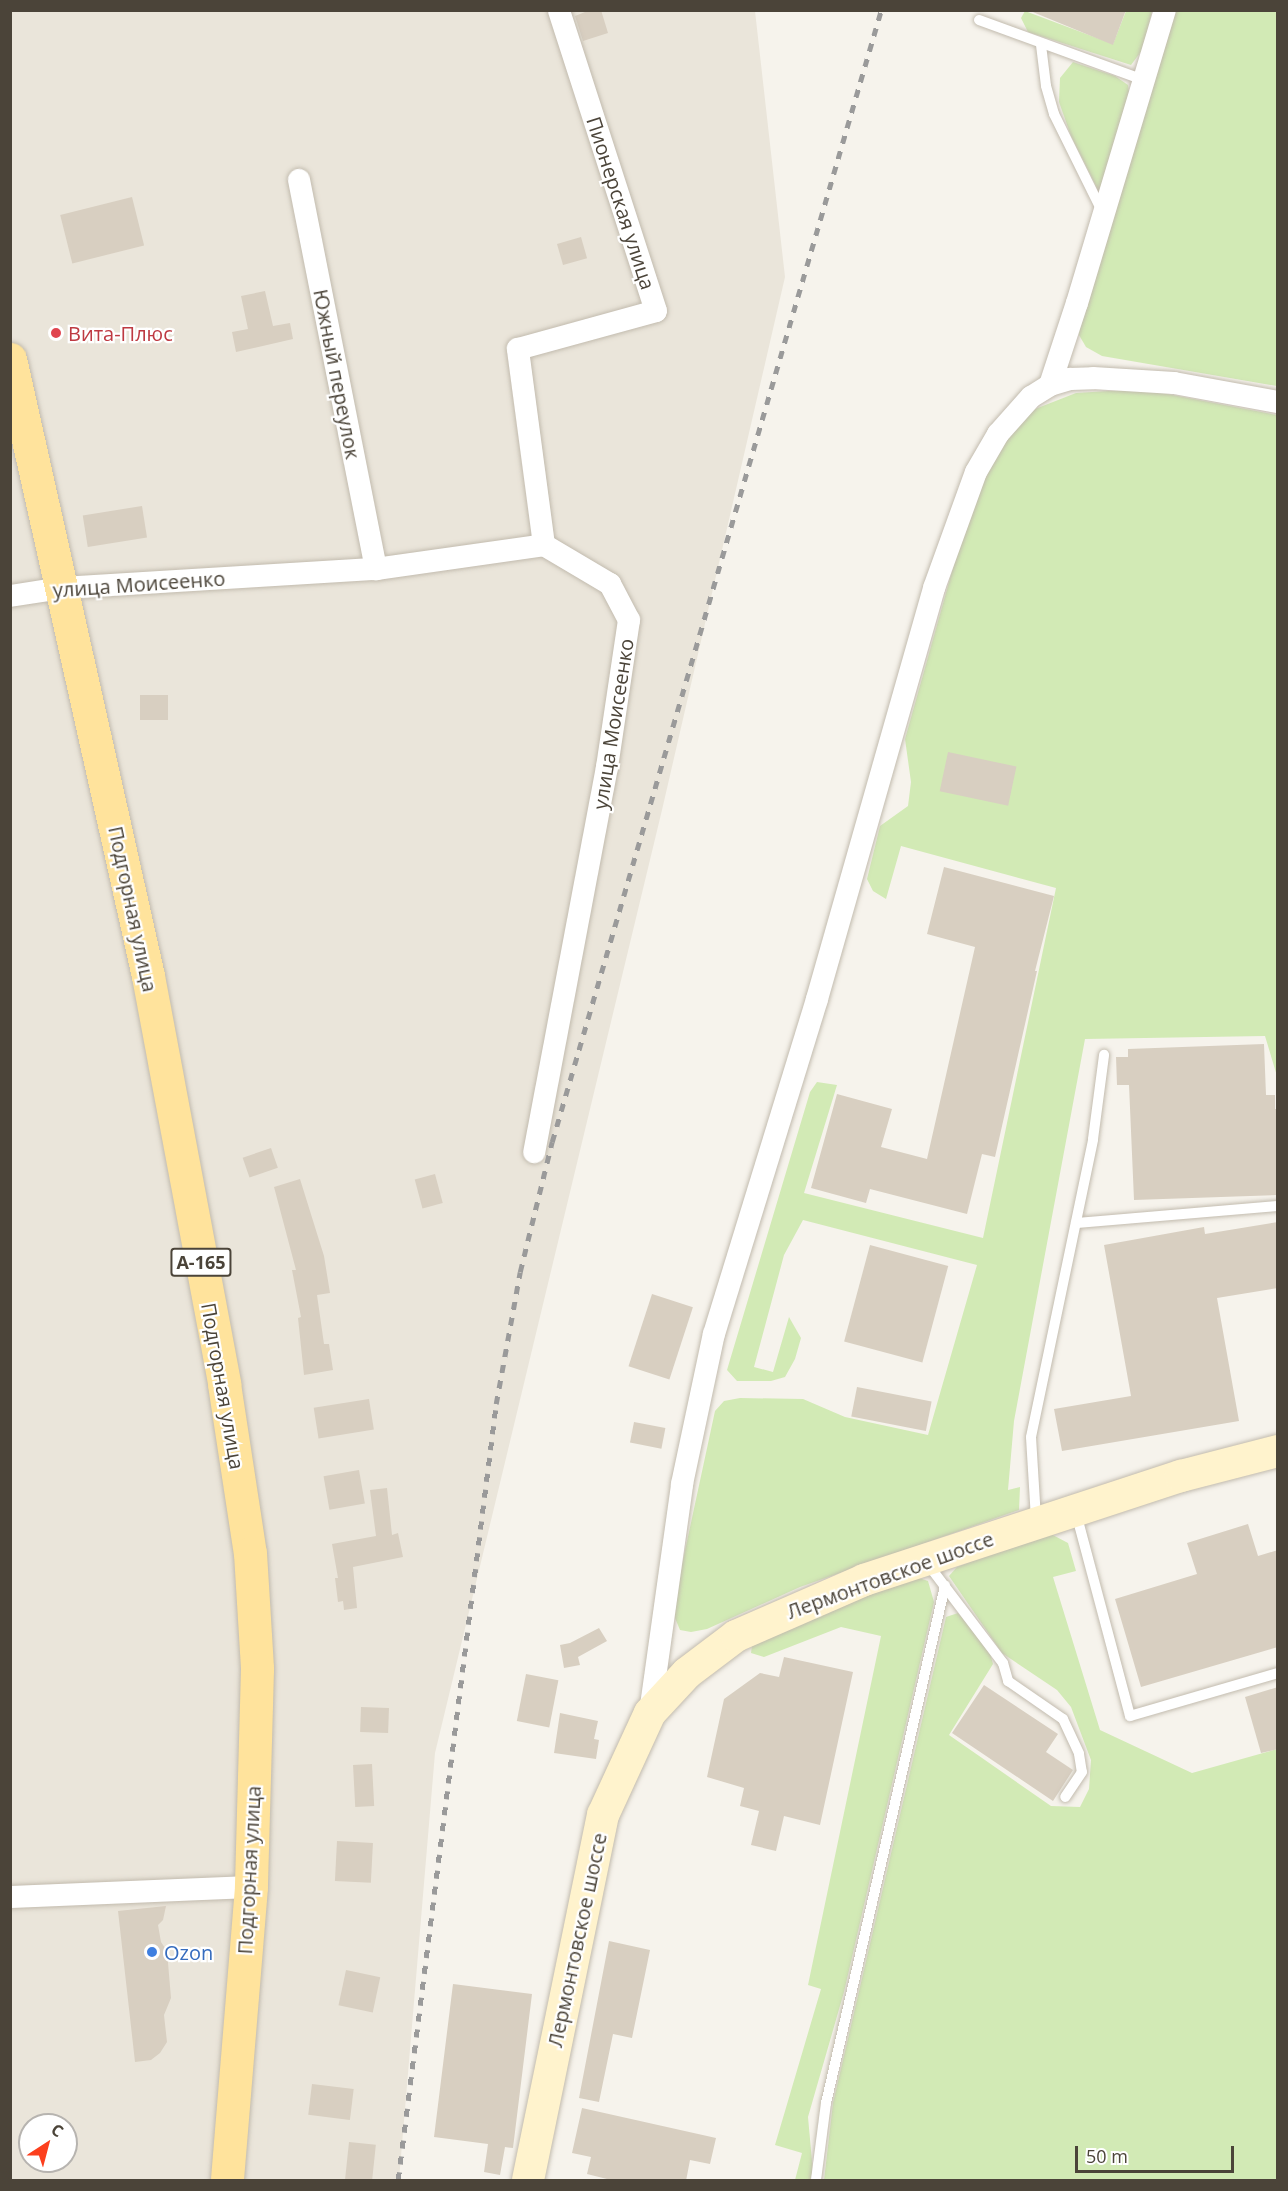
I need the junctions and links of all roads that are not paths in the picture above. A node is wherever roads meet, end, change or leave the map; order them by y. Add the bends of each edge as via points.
1 (560, 10) edge
2 (1165, 10) edge
3 (979, 20) dead end
4 (1041, 45) junction
5 (1145, 80) junction
6 (299, 180) dead end
7 (1103, 214) junction
8 (10, 359) edge
9 (1050, 385) junction
10 (1278, 402) edge
11 (544, 545) junction
12 (376, 569) junction
13 (62, 588) junction
14 (10, 596) edge
15 (1104, 1055) dead end
16 (534, 1152) dead end
17 (1278, 1206) edge
18 (1076, 1223) junction
19 (1278, 1451) edge
20 (1075, 1509) junction
21 (1036, 1523) junction
22 (925, 1560) junction
23 (945, 1587) junction
24 (1278, 1674) edge
25 (650, 1713) junction
26 (1065, 1797) dead end
27 (251, 1887) junction
28 (10, 1897) edge
29 (227, 2181) edge
30 (528, 2181) edge
31 (816, 2181) edge

1 - 11 street, Пионерская улица via 656,310 518,349
2 - 5 street
3 - 4 lane
4 - 5 lane
4 - 7 lane via 1054,114
5 - 7 street
6 - 12 street, Южный переулок
7 - 9 street
8 - 13 main road, Подгорная улица / А-165
9 - 10 street via 1094,378 1173,383
9 - 25 street via 1031,397 998,434 981,462 934,588 820,988 714,1334 682,1484
11 - 12 street, улица Моисеенко
11 - 16 street, улица Моисеенко via 610,584 629,620 608,767
12 - 13 street, улица Моисеенко
13 - 14 street, улица Моисеенко
13 - 27 main road, Подгорная улица / А-165 via 148,976 224,1384 250,1553 257,1669
15 - 18 lane
17 - 18 lane
18 - 21 lane via 1031,1437
19 - 20 street, Лермонтовское шоссе
20 - 21 street, Лермонтовское шоссе
20 - 24 lane via 1130,1716
21 - 22 street, Лермонтовское шоссе
22 - 23 lane
22 - 25 street, Лермонтовское шоссе via 864,1580 736,1636 687,1673
23 - 26 lane via 1003,1663 1008,1681 1063,1719 1079,1754 1082,1773
23 - 31 lane via 826,2103
25 - 30 street, Лермонтовское шоссе via 603,1815
27 - 28 street
27 - 29 main road, Подгорная улица / А-165

